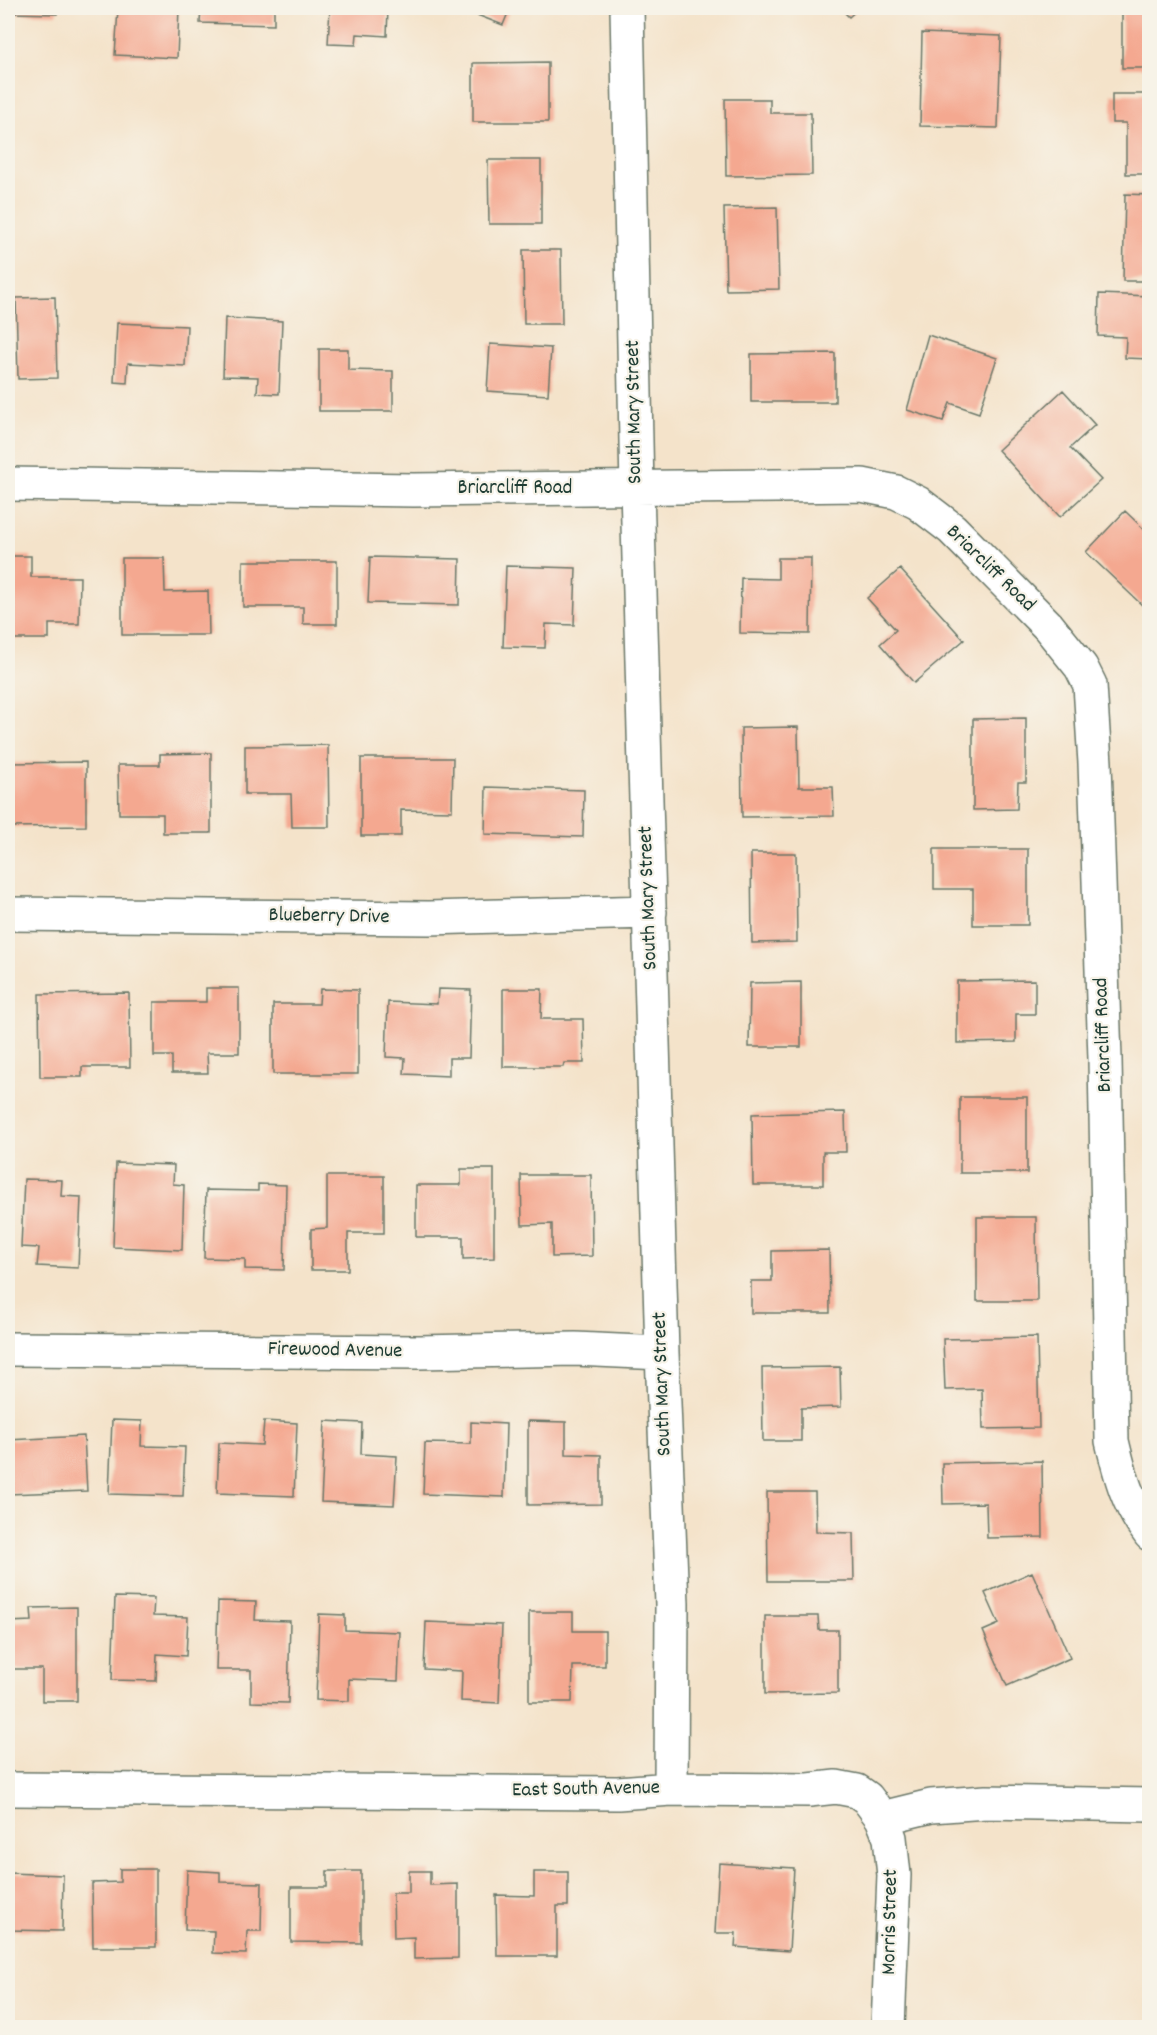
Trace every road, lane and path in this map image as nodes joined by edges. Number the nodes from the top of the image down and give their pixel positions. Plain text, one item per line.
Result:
1 (627, 8) edge
2 (8, 484) edge
3 (637, 489) junction
4 (650, 912) junction
5 (8, 914) edge
6 (8, 1349) edge
7 (662, 1353) junction
8 (1149, 1534) edge
9 (8, 1789) edge
10 (671, 1789) junction
11 (1149, 1805) edge
12 (882, 1818) junction
13 (888, 2028) edge

1 - 3 street, South Mary Street
2 - 3 street, Briarcliff Road
3 - 4 street, South Mary Street
3 - 8 street, Briarcliff Road
4 - 5 street, Blueberry Drive
4 - 7 street, South Mary Street
6 - 7 street, Firewood Avenue
7 - 10 street, South Mary Street
9 - 10 street, East South Avenue
10 - 12 street, East South Avenue
11 - 12 street
12 - 13 street, Morris Street

